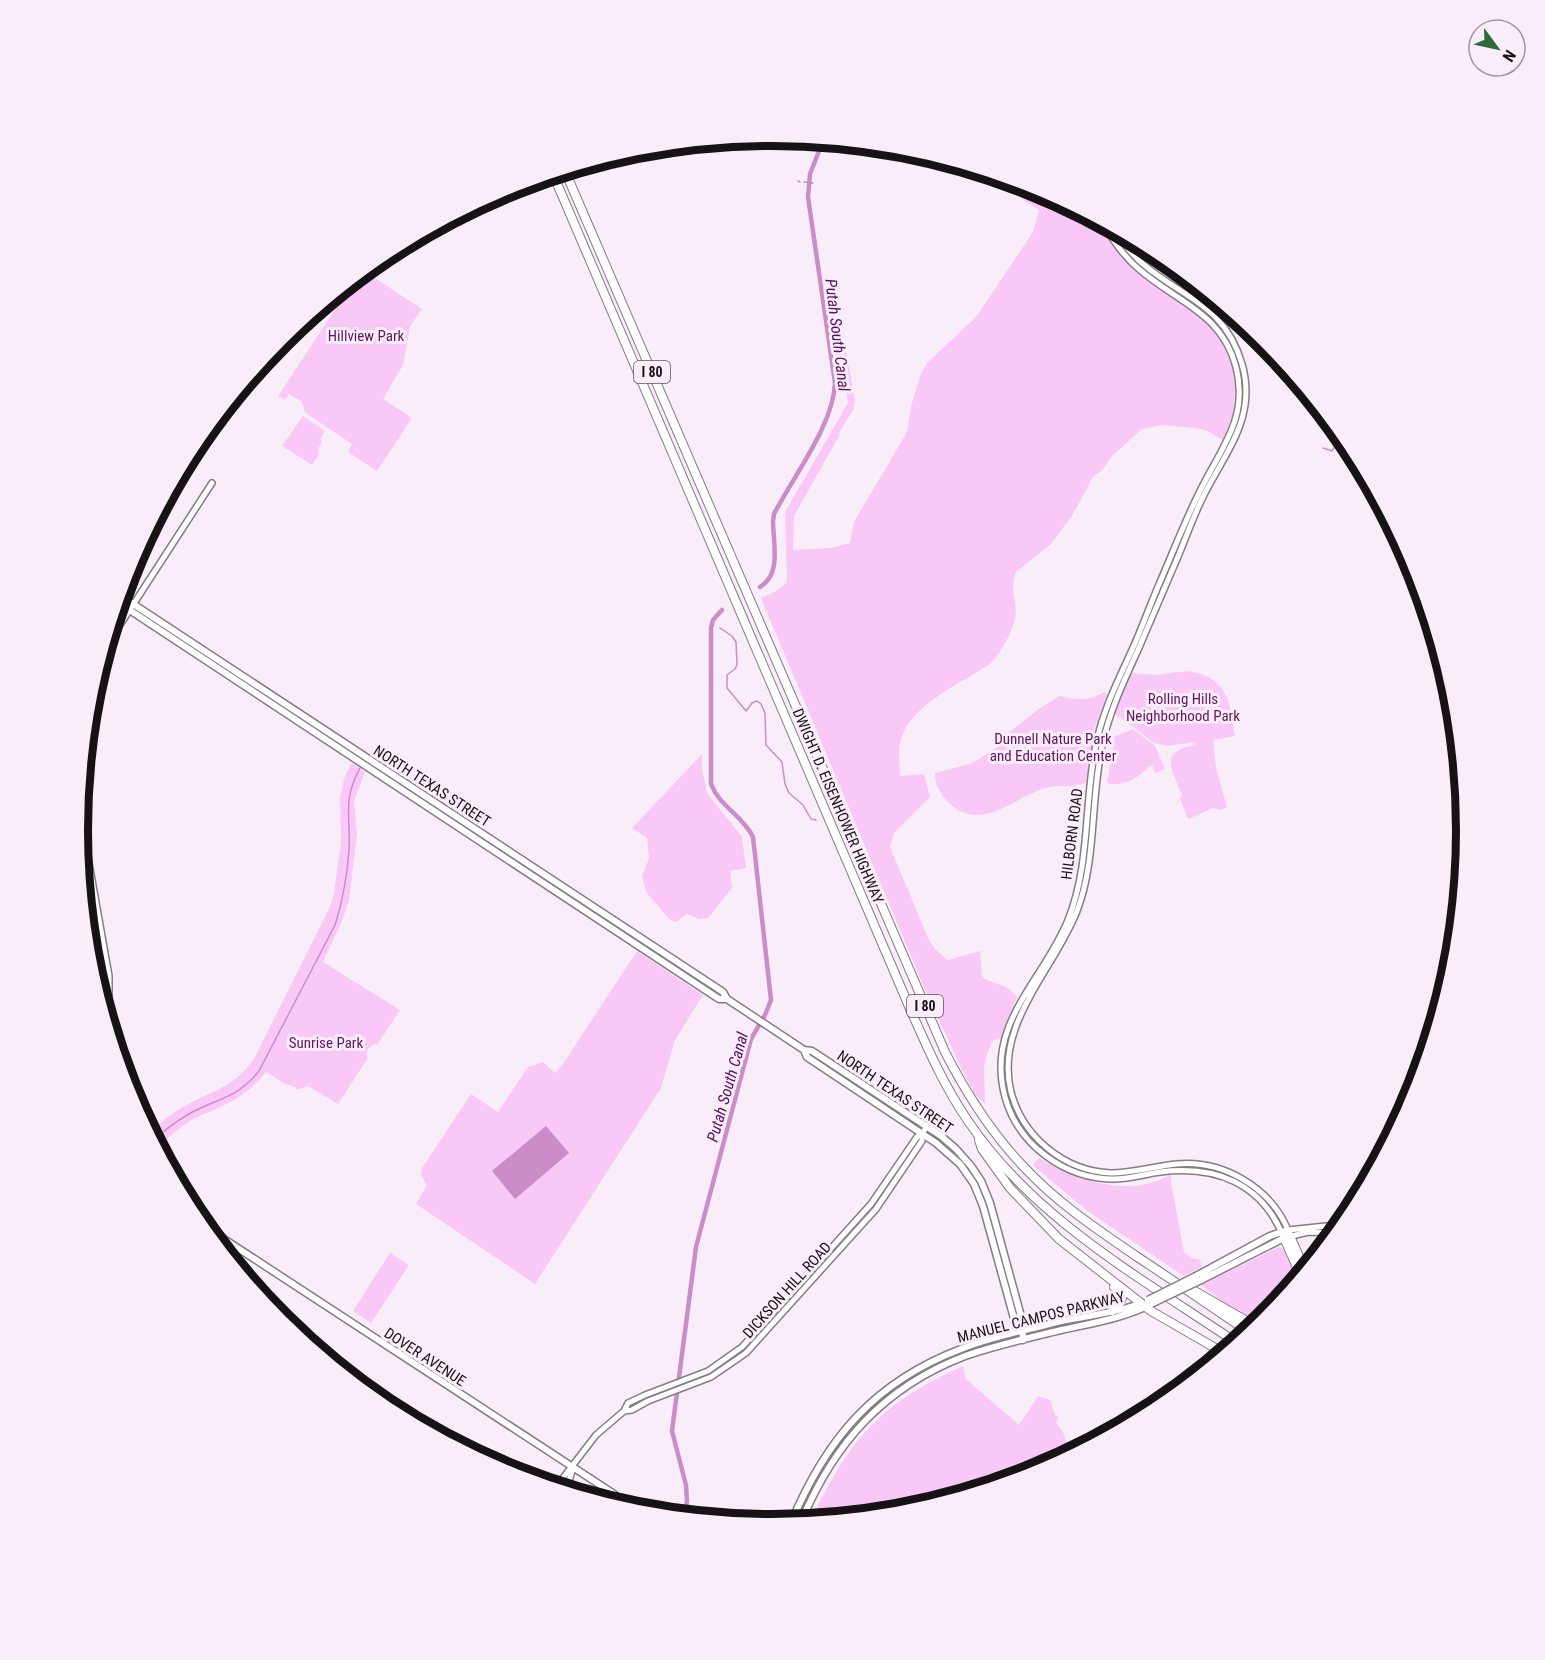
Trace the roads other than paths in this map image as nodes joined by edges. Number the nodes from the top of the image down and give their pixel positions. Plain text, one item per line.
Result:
1 (568, 177) edge
2 (556, 181) edge
3 (1112, 237) edge
4 (1124, 244) edge
5 (212, 483) dead end
6 (128, 603) edge
7 (127, 606) edge
8 (131, 607) junction
9 (124, 613) edge
10 (120, 628) edge
11 (90, 866) edge
12 (109, 996) edge
13 (804, 1050) junction
14 (927, 1127) junction
15 (975, 1131) junction
16 (922, 1133) junction
17 (1329, 1226) edge
18 (1325, 1233) edge
19 (1286, 1234) junction
20 (226, 1240) edge
21 (1076, 1252) junction
22 (1301, 1263) edge
23 (1298, 1267) edge
24 (1174, 1281) junction
25 (1147, 1303) junction
26 (1112, 1311) junction
27 (1248, 1321) edge
28 (1241, 1327) edge
29 (1022, 1331) junction
30 (1230, 1338) edge
31 (1023, 1340) junction
32 (1217, 1349) edge
33 (624, 1411) junction
34 (573, 1467) junction
35 (560, 1480) edge
36 (568, 1483) edge
37 (616, 1496) edge
38 (795, 1513) edge
39 (805, 1513) edge

1 - 24 highway, DWIGHT D. EISENHOWER HIGHWAY / I 80
2 - 15 highway, DWIGHT D. EISENHOWER HIGHWAY / I 80
3 - 19 street, HILBORN ROAD
4 - 19 street, HILBORN ROAD
5 - 8 street
6 - 8 main road, NORTH TEXAS STREET
7 - 8 main road, NORTH TEXAS STREET
8 - 9 street
8 - 10 street
8 - 13 main road, NORTH TEXAS STREET
11 - 12 street
13 - 14 main road, NORTH TEXAS STREET
13 - 16 main road, NORTH TEXAS STREET
14 - 16 street, DICKSON HILL ROAD
14 - 29 main road, NORTH TEXAS STREET
15 - 21 highway
15 - 30 highway, DWIGHT D. EISENHOWER HIGHWAY / I 80
16 - 29 main road, NORTH TEXAS STREET
16 - 33 street, DICKSON HILL ROAD
16 - 33 street, DICKSON HILL ROAD
17 - 19 street
18 - 19 street
19 - 22 highway
19 - 23 highway
19 - 25 main road, MANUEL CAMPOS PARKWAY, bridge
20 - 34 main road, DOVER AVENUE
21 - 25 highway
21 - 26 highway
24 - 27 highway
24 - 28 highway, DWIGHT D. EISENHOWER HIGHWAY / I 80
25 - 26 main road, MANUEL CAMPOS PARKWAY
25 - 31 main road, MANUEL CAMPOS PARKWAY
25 - 32 highway
26 - 29 main road, MANUEL CAMPOS PARKWAY
29 - 31 main road, NORTH TEXAS STREET
29 - 38 main road, MANUEL CAMPOS PARKWAY
31 - 39 main road, MANUEL CAMPOS PARKWAY
33 - 34 street, DICKSON HILL ROAD
34 - 35 street, DICKSON HILL ROAD
34 - 36 street, DICKSON HILL ROAD
34 - 37 main road, DOVER AVENUE

